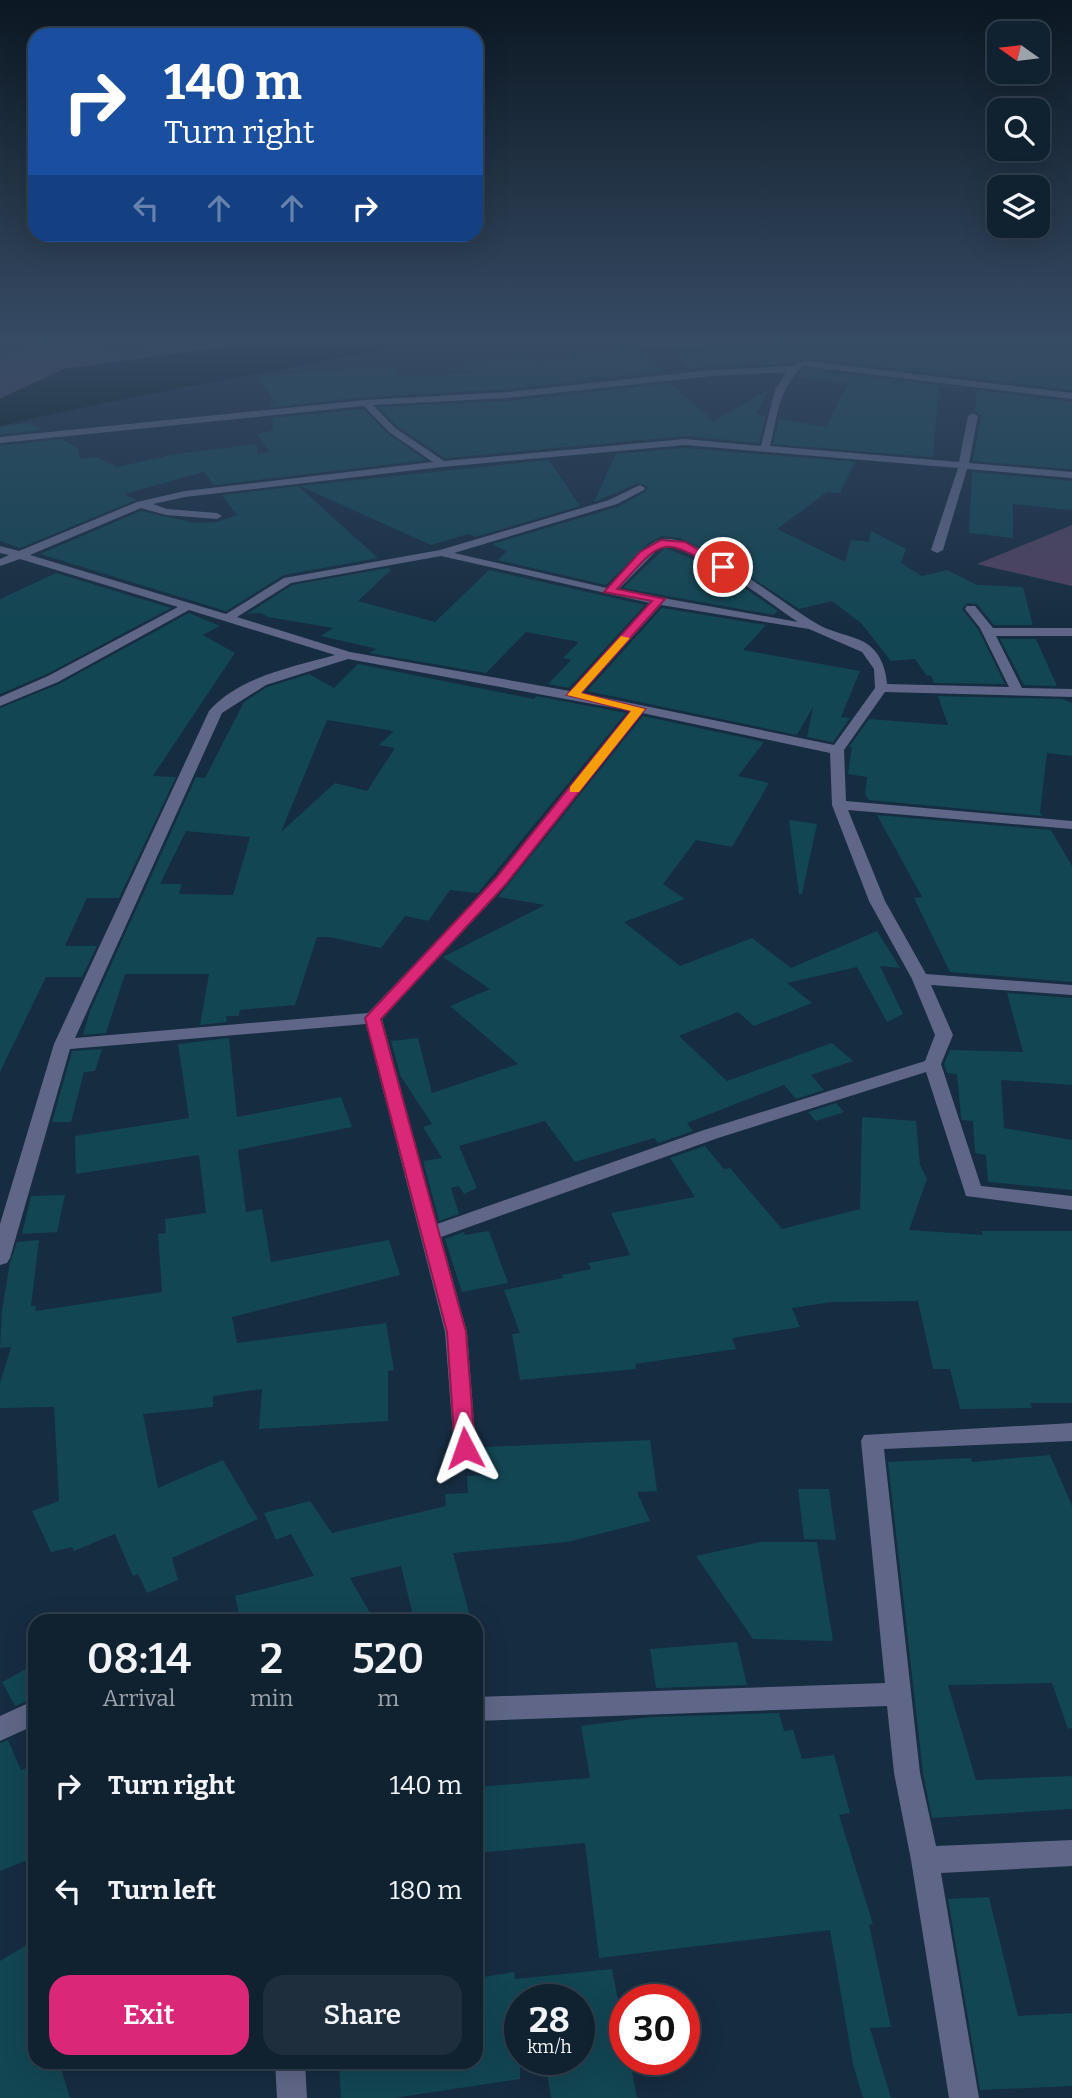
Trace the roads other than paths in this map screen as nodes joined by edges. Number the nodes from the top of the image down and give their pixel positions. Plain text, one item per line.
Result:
1 (39, 436) edge
2 (401, 436) edge
3 (768, 436) edge
4 (969, 436) edge
5 (0, 440) edge
6 (765, 447) junction
7 (442, 464) junction
8 (963, 467) junction
9 (1072, 475) edge
10 (640, 488) dead end
11 (141, 504) junction
12 (217, 516) dead end
13 (0, 549) edge
14 (937, 550) dead end
15 (442, 553) junction
16 (19, 554) junction
17 (0, 563) edge
18 (610, 592) junction
19 (660, 599) junction
20 (185, 608) junction
21 (971, 609) dead end
22 (229, 617) junction
23 (817, 629) junction
24 (988, 632) junction
25 (1072, 632) edge
26 (348, 655) junction
27 (881, 688) junction
28 (1018, 692) junction
29 (1072, 693) edge
30 (573, 695) junction
31 (0, 702) edge
32 (639, 709) junction
33 (837, 750) junction
34 (839, 805) junction
35 (1072, 824) edge
36 (920, 979) junction
37 (1072, 990) edge
38 (373, 1018) junction
39 (63, 1044) junction
40 (932, 1065) junction
41 (1072, 1203) edge
42 (431, 1233) junction
43 (0, 1258) edge
44 (1072, 1432) edge
45 (465, 1448) dead end
46 (898, 1694) junction
47 (483, 1709) edge
48 (28, 1715) edge
49 (0, 1729) edge
50 (1072, 1853) edge
51 (925, 1860) junction
52 (290, 2069) edge
53 (292, 2098) edge
54 (964, 2098) edge

1 - 5 street
2 - 7 street
3 - 6 street
4 - 8 street
6 - 7 street
6 - 8 street
7 - 11 street
8 - 9 street
8 - 14 street
10 - 15 street
11 - 12 street
11 - 16 street
13 - 16 street
15 - 18 street
15 - 22 street
16 - 17 street
16 - 20 street
18 - 19 street
18 - 23 street
19 - 23 street
19 - 30 street
20 - 22 street
20 - 31 street
21 - 24 street
22 - 26 street
23 - 27 street
24 - 25 street
24 - 28 street
26 - 30 street
26 - 39 street
27 - 28 street
27 - 33 street
28 - 29 street
30 - 32 street
32 - 33 street
32 - 38 street
33 - 34 street
34 - 35 street
34 - 36 street
36 - 37 street
36 - 40 street
38 - 39 street
38 - 42 street
39 - 43 street
40 - 41 street
40 - 42 street
42 - 45 street
44 - 46 street
46 - 47 street
46 - 51 street
48 - 49 street
50 - 51 street
51 - 54 street
52 - 53 street

